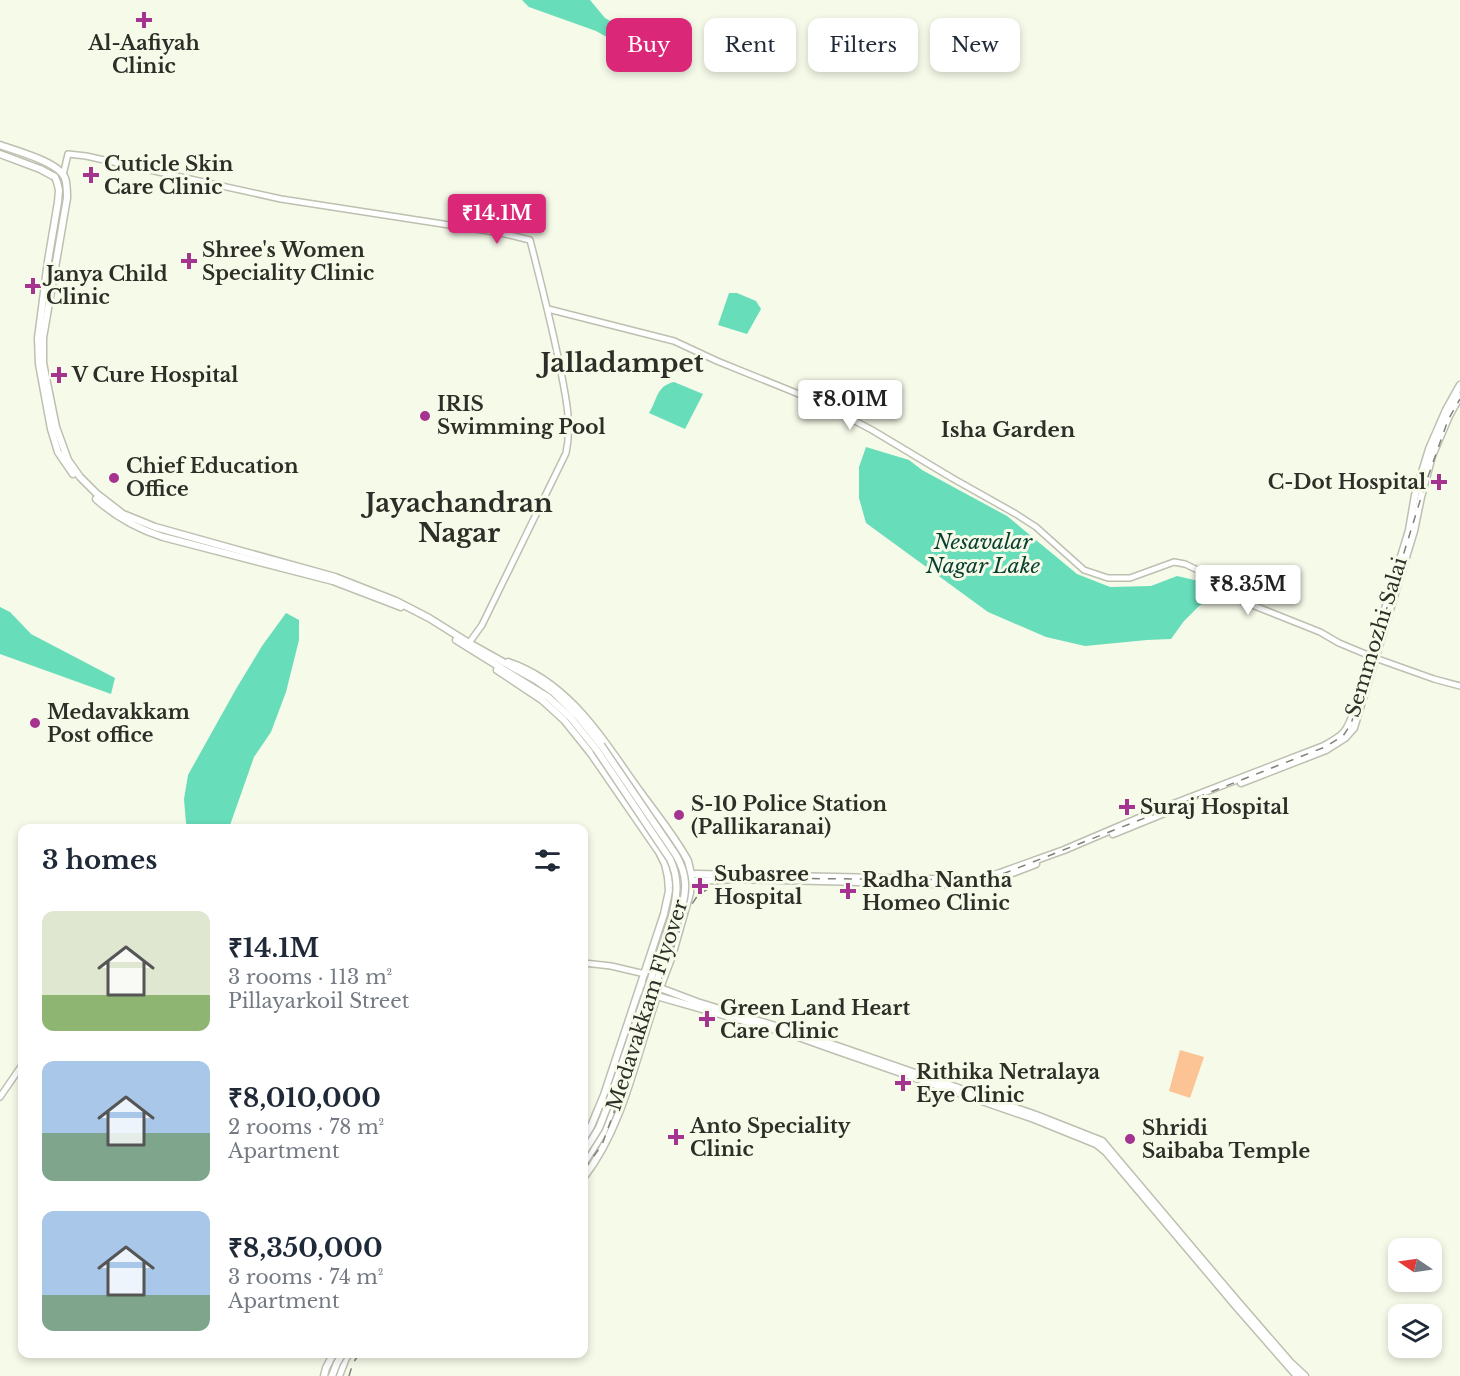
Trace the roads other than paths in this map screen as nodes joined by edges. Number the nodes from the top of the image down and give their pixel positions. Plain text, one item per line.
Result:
1 (0, 146) edge
2 (0, 154) edge
3 (63, 175) junction
4 (548, 309) junction
5 (1460, 385) edge
6 (1460, 396) edge
7 (1418, 496) junction
8 (401, 605) junction
9 (469, 643) junction
10 (1372, 657) junction
11 (502, 662) junction
12 (493, 663) junction
13 (1460, 686) edge
14 (598, 747) junction
15 (691, 877) junction
16 (668, 881) junction
17 (662, 922) junction
18 (680, 928) junction
19 (588, 964) edge
20 (645, 974) junction
21 (640, 987) junction
22 (660, 988) junction
23 (657, 996) junction
24 (628, 1024) junction
25 (646, 1029) junction
26 (18, 1071) edge
27 (0, 1097) edge
28 (1035, 1117) junction
29 (588, 1133) edge
30 (588, 1145) edge
31 (588, 1157) edge
32 (588, 1170) edge
33 (333, 1358) edge
34 (343, 1358) edge
35 (345, 1358) edge
36 (324, 1376) edge
37 (332, 1376) edge
38 (339, 1376) edge
39 (1297, 1376) edge
40 (1305, 1376) edge

1 - 3 main road
2 - 8 main road
3 - 4 street
3 - 8 main road
4 - 9 street
4 - 10 street
5 - 7 main road, Semmozhi Salai
6 - 7 main road, Semmozhi Salai
7 - 10 main road, Semmozhi Salai
8 - 9 main road
8 - 12 main road
9 - 11 main road
10 - 13 street
10 - 15 main road, Semmozhi Salai
11 - 14 main road, Medavakkam Flyover
11 - 15 main road
12 - 14 main road
12 - 16 main road
14 - 30 main road, bridge
14 - 31 main road, Medavakkam Flyover, bridge
15 - 16 main road, Semmozhi Salai
15 - 18 main road
16 - 17 main road
17 - 18 main road
17 - 20 main road
18 - 22 main road
19 - 20 street
20 - 21 main road
21 - 22 main road
21 - 23 main road
21 - 24 main road
22 - 28 main road
23 - 25 main road
23 - 28 main road
24 - 25 main road
24 - 29 main road
25 - 32 main road
26 - 27 street
28 - 39 main road
28 - 40 main road
33 - 36 main road
34 - 37 main road, bridge
35 - 38 main road

